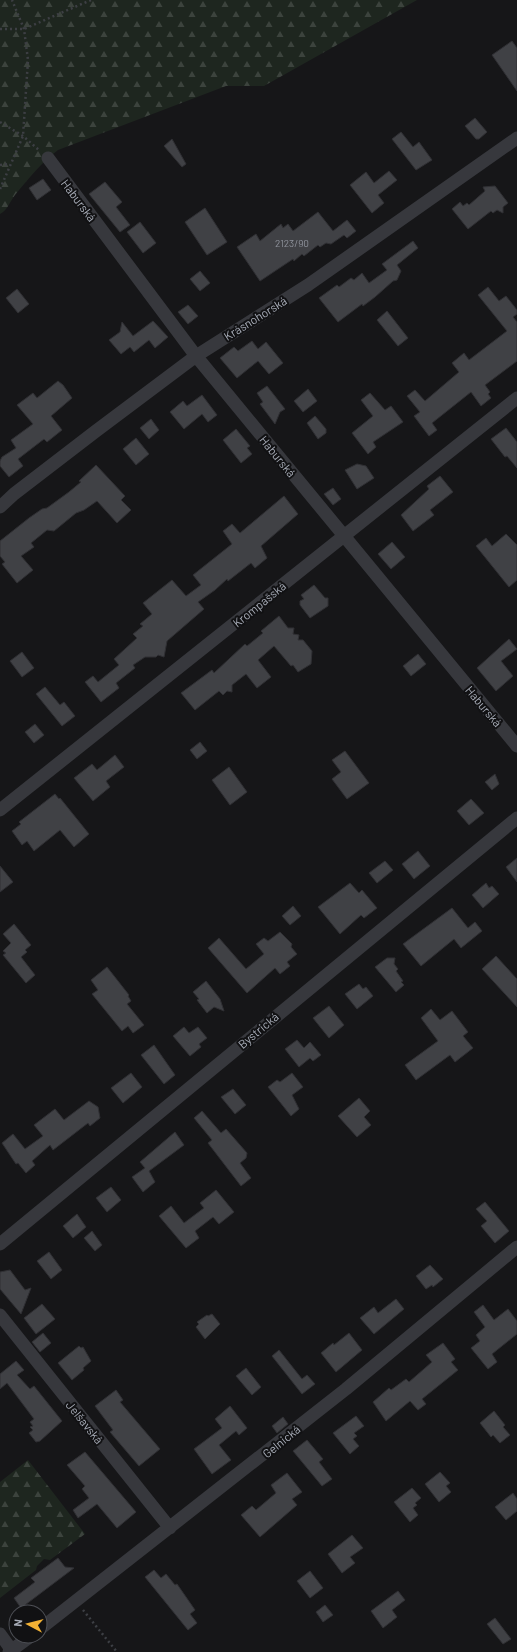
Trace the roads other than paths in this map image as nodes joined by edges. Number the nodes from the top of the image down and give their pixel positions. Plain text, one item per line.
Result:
1 (517, 138) edge
2 (48, 158) road end
3 (196, 356) junction
4 (517, 398) edge
5 (0, 507) edge
6 (344, 536) junction
7 (517, 746) edge
8 (0, 810) edge
9 (517, 818) edge
10 (0, 1244) edge
11 (517, 1247) edge
12 (0, 1315) edge
13 (170, 1528) junction
14 (48, 1623) edge
15 (0, 1634) edge
16 (20, 1644) edge
17 (11, 1651) edge

1 - 3 street, Krásnohorská
2 - 3 street, Haburská
3 - 5 street, Krásnohorská
3 - 6 street, Haburská
4 - 6 street, Krompašská
6 - 7 street, Haburská
6 - 8 street, Krompašská
9 - 10 street, Bystrická
11 - 13 street, Gelnická
12 - 13 street, Jelšavská
13 - 14 street, Gelnická
15 - 17 street
16 - 17 street

